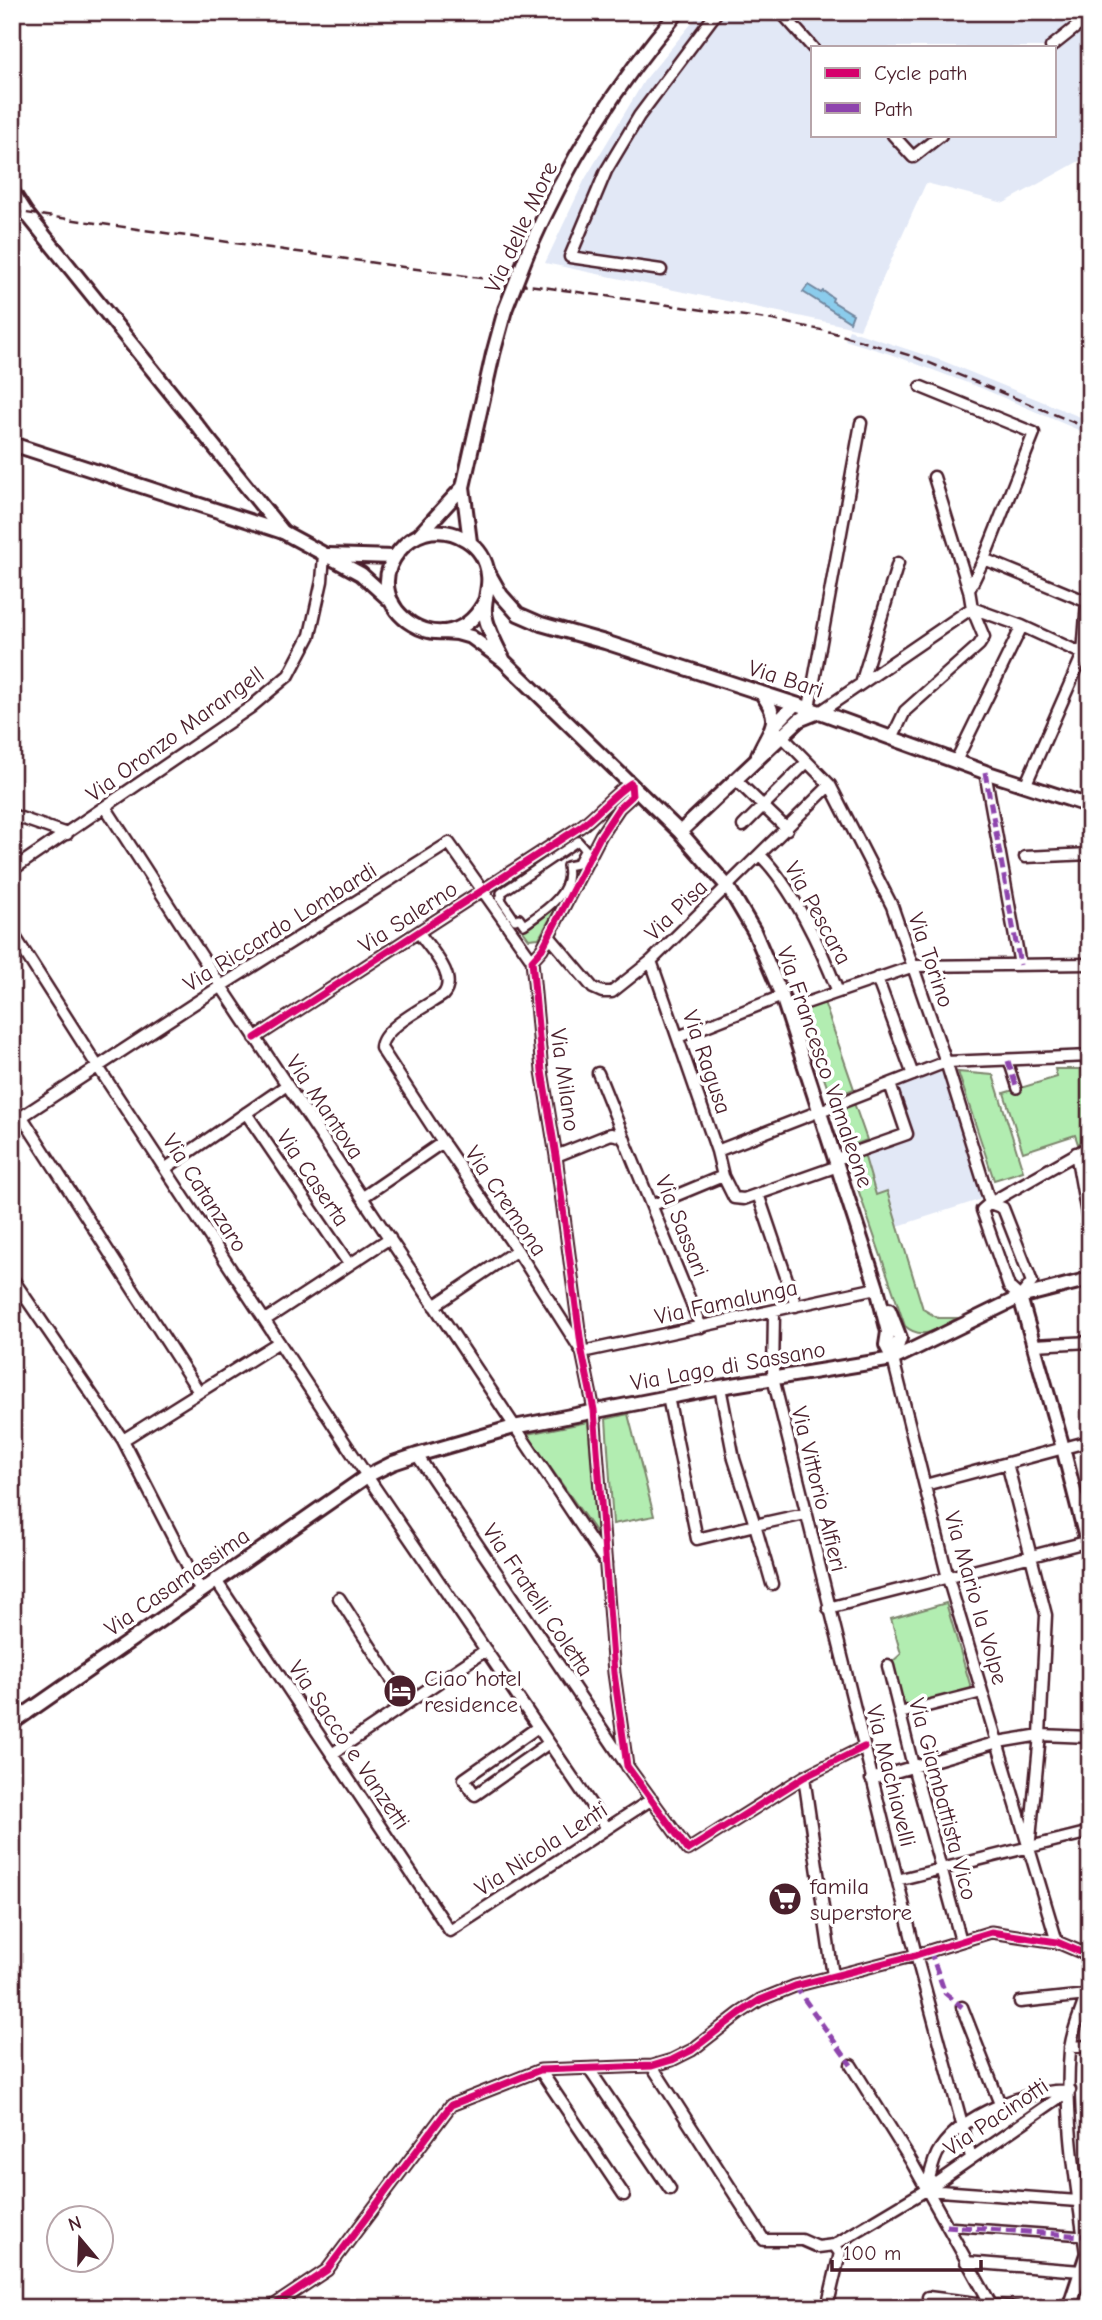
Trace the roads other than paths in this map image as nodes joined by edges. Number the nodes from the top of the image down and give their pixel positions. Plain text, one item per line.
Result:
1 (678, 12) edge
2 (781, 12) edge
3 (712, 14) edge
4 (1085, 19) edge
5 (811, 46) edge
6 (1052, 46) edge
7 (893, 136) edge
8 (941, 136) edge
9 (12, 191) edge
10 (661, 270) dead end
11 (920, 387) dead end
12 (861, 423) dead end
13 (12, 444) edge
14 (934, 477) dead end
15 (463, 487) junction
16 (283, 532) junction
17 (419, 535) junction
18 (470, 542) junction
19 (324, 555) junction
20 (394, 557) junction
21 (984, 559) junction
22 (898, 563) dead end
23 (488, 572) junction
24 (969, 590) junction
25 (486, 599) junction
26 (392, 602) junction
27 (1088, 602) edge
28 (972, 608) junction
29 (1022, 626) junction
30 (442, 632) junction
31 (1083, 654) junction
32 (504, 662) junction
33 (862, 684) junction
34 (762, 694) junction
35 (795, 704) junction
36 (811, 712) junction
37 (792, 726) junction
38 (778, 731) junction
39 (892, 738) junction
40 (796, 750) junction
41 (956, 761) junction
42 (807, 762) junction
43 (985, 772) junction
44 (735, 779) junction
45 (631, 783) junction
46 (830, 785) junction
47 (1026, 786) junction
48 (763, 806) junction
49 (1090, 806) edge
50 (106, 808) junction
51 (12, 815) edge
52 (743, 826) dead end
53 (580, 827) junction
54 (787, 829) junction
55 (680, 832) junction
56 (67, 834) junction
57 (601, 835) junction
58 (1090, 854) edge
59 (760, 855) junction
60 (1025, 857) dead end
61 (12, 870) edge
62 (728, 887) junction
63 (483, 892) junction
64 (524, 925) joint
65 (12, 932) edge
66 (419, 933) junction
67 (549, 936) junction
68 (532, 960) junction
69 (651, 961) junction
70 (1090, 964) edge
71 (1020, 965) junction
72 (914, 966) junction
73 (877, 978) junction
74 (221, 986) junction
75 (838, 992) junction
76 (782, 996) junction
77 (786, 1010) junction
78 (678, 1037) junction
79 (255, 1038) junction
80 (1090, 1056) edge
81 (1008, 1061) junction
82 (946, 1062) junction
83 (98, 1067) junction
84 (598, 1073) dead end
85 (912, 1075) junction
86 (287, 1084) junction
87 (890, 1084) junction
88 (1017, 1089) dead end
89 (820, 1110) junction
90 (246, 1113) junction
91 (22, 1117) junction
92 (12, 1123) edge
93 (625, 1141) junction
94 (443, 1142) junction
95 (1090, 1146) edge
96 (717, 1151) junction
97 (1076, 1153) junction
98 (556, 1156) junction
99 (837, 1163) junction
100 (166, 1168) junction
101 (723, 1176) junction
102 (758, 1194) junction
103 (363, 1197) junction
104 (990, 1203) junction
105 (653, 1205) junction
106 (1090, 1231) edge
107 (390, 1238) junction
108 (517, 1250) junction
109 (349, 1264) junction
110 (12, 1278) edge
111 (1090, 1279) edge
112 (877, 1288) junction
113 (1020, 1297) junction
114 (435, 1306) junction
115 (796, 1306) junction
116 (774, 1311) junction
117 (265, 1320) junction
118 (701, 1327) junction
119 (900, 1338) junction
120 (279, 1342) junction
121 (1090, 1342) edge
122 (926, 1344) junction
123 (1034, 1345) junction
124 (582, 1352) junction
125 (892, 1359) junction
126 (773, 1378) junction
127 (720, 1387) junction
128 (199, 1392) junction
129 (668, 1397) junction
130 (594, 1410) junction
131 (514, 1427) junction
132 (123, 1440) junction
133 (1090, 1441) edge
134 (1063, 1448) junction
135 (417, 1455) junction
136 (1007, 1463) junction
137 (367, 1476) junction
138 (925, 1485) junction
139 (805, 1514) junction
140 (755, 1525) junction
141 (1089, 1546) edge
142 (1031, 1557) junction
143 (608, 1566) junction
144 (948, 1578) junction
145 (215, 1580) junction
146 (772, 1584) dead end
147 (200, 1590) junction
148 (339, 1598) dead end
149 (828, 1608) junction
150 (486, 1650) junction
151 (888, 1666) dead end
152 (982, 1692) junction
153 (407, 1703) junction
154 (12, 1711) edge
155 (900, 1713) junction
156 (27, 1714) junction
157 (12, 1723) edge
158 (538, 1727) junction
159 (1040, 1735) junction
160 (1090, 1737) edge
161 (998, 1742) junction
162 (549, 1743) junction
163 (864, 1747) junction
164 (332, 1754) junction
165 (627, 1766) junction
166 (913, 1766) junction
167 (804, 1777) junction
168 (872, 1779) junction
169 (652, 1799) junction
170 (607, 1828) junction
171 (1090, 1832) edge
172 (1029, 1846) junction
173 (940, 1868) junction
174 (897, 1881) junction
175 (450, 1931) joint
176 (961, 1941) junction
177 (1057, 1942) junction
178 (916, 1955) junction
179 (1090, 1955) edge
180 (833, 1976) junction
181 (1090, 1982) edge
182 (1088, 1993) edge
183 (1020, 2002) dead end
184 (962, 2007) dead end
185 (1090, 2046) edge
186 (1070, 2048) junction
187 (851, 2065) dead end
188 (652, 2066) junction
189 (589, 2069) junction
190 (540, 2070) junction
191 (1070, 2090) junction
192 (1000, 2104) junction
193 (962, 2126) junction
194 (971, 2157) junction
195 (670, 2189) dead end
196 (926, 2190) junction
197 (624, 2195) dead end
198 (1078, 2202) junction
199 (946, 2226) junction
200 (834, 2245) junction
201 (1087, 2245) edge
202 (966, 2262) junction
203 (1081, 2271) junction
204 (928, 2297) dead end
205 (965, 2304) edge
206 (993, 2306) edge
207 (270, 2308) edge
208 (827, 2308) edge
209 (1017, 2308) edge
210 (1069, 2308) edge

1 - 15 main road, Via delle More, bridge
2 - 5 street
3 - 10 street
4 - 6 street
7 - 8 street
9 - 16 main road
11 - 21 street
12 - 36 street
13 - 16 main road
14 - 24 street
15 - 17 main road
15 - 18 main road
16 - 19 main road
17 - 18 main road
17 - 20 main road
18 - 23 main road
19 - 20 main road
19 - 26 main road
19 - 50 street, Via Oronzo Marangell
20 - 26 main road
21 - 24 street
21 - 27 street
22 - 33 street
23 - 25 main road
23 - 34 main road, Via Bari
24 - 28 street
25 - 30 main road
25 - 32 main road
26 - 30 main road
27 - 31 street
28 - 29 street
28 - 33 street
28 - 39 street
29 - 31 street
29 - 41 street
30 - 32 main road, Via Francesco Vamaleone
31 - 47 street
32 - 45 main road, Via Francesco Vamaleone
33 - 36 street
34 - 35 main road, Via Bari
34 - 38 main road
35 - 36 main road, Via Bari
35 - 37 main road
35 - 38 main road
36 - 37 main road
36 - 39 main road, Via Bari
37 - 38 main road
37 - 40 street
38 - 40 street, Via Torino
38 - 44 main road
39 - 41 main road, Via Bari
40 - 42 street, Via Torino
41 - 43 main road, Via Bari
42 - 46 street, Via Torino
42 - 48 street
43 - 47 main road, Via Bari
43 - 71 street
44 - 48 street
44 - 55 main road
45 - 53 street, Via Salerno
45 - 55 main road, Via Francesco Vamaleone
45 - 57 street
46 - 54 street, Via Pisa
46 - 72 street, Via Torino
47 - 49 main road, Via Bari
48 - 52 street
48 - 54 street
50 - 56 street, Via Oronzo Marangell
50 - 74 street, Via Mantova
51 - 56 street
53 - 57 street
53 - 63 street, Via Salerno
54 - 59 street, Via Pisa
55 - 62 main road, Via Francesco Vamaleone
56 - 61 street, Via Oronzo Marangell
57 - 67 street
58 - 60 street
59 - 62 street, Via Pisa
59 - 75 street, Via Pescara
62 - 69 street, Via Pisa
62 - 76 main road, Via Francesco Vamaleone
63 - 66 street, Via Salerno
63 - 68 street, Via Riccardo Lombardi
63 - 74 street, Via Riccardo Lombardi
64 - 64 street
65 - 83 street, Via Catanzaro
66 - 79 street, Via Salerno
66 - 94 street, Via Cremona
67 - 68 street
67 - 69 street, Via Pisa
68 - 98 street, Via Milano
69 - 78 street, Via Ragusa
70 - 71 street
71 - 72 street
72 - 73 street
72 - 82 street, Via Torino
73 - 75 street
73 - 85 street
74 - 79 street, Via Mantova
74 - 83 street, Via Riccardo Lombardi
75 - 77 street
76 - 77 main road, Via Francesco Vamaleone
76 - 78 street
77 - 89 main road, Via Francesco Vamaleone
78 - 96 street, Via Ragusa
79 - 86 street, Via Mantova
80 - 81 street
81 - 82 street
81 - 88 street
82 - 85 street
82 - 104 street, Via Torino
83 - 91 street, Via Riccardo Lombardi
83 - 100 street, Via Catanzaro
84 - 93 street, Via Sassari
85 - 87 street
86 - 90 street
86 - 103 street, Via Mantova
87 - 89 street
87 - 99 street
89 - 96 street
89 - 99 main road, Via Francesco Vamaleone
90 - 100 street
90 - 109 street, Via Caserta
91 - 92 street, Via Riccardo Lombardi
91 - 128 street
93 - 98 street
93 - 105 street, Via Sassari
94 - 103 street
94 - 108 street, Via Cremona
95 - 97 street
96 - 101 street, Via Ragusa
97 - 104 street
97 - 106 street
98 - 124 street, Via Milano
99 - 102 street
99 - 112 main road, Via Francesco Vamaleone
100 - 117 street, Via Catanzaro
101 - 102 street
101 - 105 street
102 - 115 street
103 - 107 street, Via Mantova
104 - 113 street
104 - 113 street
105 - 118 street, Via Sassari
107 - 109 street
107 - 114 street, Via Mantova
108 - 114 street
108 - 124 street, Via Cremona
109 - 117 street
110 - 132 street
111 - 113 main road, Via Lago di Sassano
112 - 115 street, Via Famalunga
112 - 119 main road
112 - 125 main road
113 - 122 main road, Via Lago di Sassano
113 - 123 main road
114 - 131 street, Via Mantova
115 - 116 street, Via Famalunga
116 - 118 street, Via Famalunga
116 - 126 street, Via Vittorio Alfieri
117 - 120 street, Via Catanzaro
118 - 124 street, Via Famalunga
119 - 122 main road
119 - 125 main road
120 - 128 street
120 - 137 street, Via Catanzaro
121 - 123 street
122 - 125 main road, Via Lago di Sassano
123 - 134 main road
124 - 130 street, Via Milano
125 - 126 main road, Via Lago di Sassano
125 - 138 street, Via Mario la Volpe
126 - 127 main road, Via Lago di Sassano
126 - 139 street, Via Vittorio Alfieri
127 - 129 main road, Via Lago di Sassano
127 - 140 street
128 - 132 street
129 - 130 main road, Via Lago di Sassano
129 - 140 street
130 - 131 main road, Via Lago di Sassano
130 - 143 street, Via Milano
131 - 135 main road, Via Lago di Sassano
131 - 143 street, Via Mantova
132 - 147 street
133 - 134 street
134 - 136 street
134 - 141 main road
135 - 137 main road, Via Lago di Sassano
135 - 165 street, Via Fratelli Coletta
136 - 138 street
136 - 142 street
137 - 145 main road, Via Casamassima
137 - 150 street, Via Catanzaro
138 - 144 street, Via Mario la Volpe
139 - 140 street
139 - 149 street, Via Vittorio Alfieri
140 - 146 street
141 - 142 street
142 - 144 street
142 - 159 street
143 - 165 street, Via Milano
144 - 149 street
144 - 152 street, Via Mario la Volpe
145 - 147 main road, Via Casamassima
145 - 164 street, Via Sacco e Vanzetti
147 - 156 main road, Via Casamassima
148 - 153 street
149 - 163 street, Via Machiavelli
150 - 153 street
150 - 158 street, Via Catanzaro
151 - 155 street, Via Giambattista Vico
152 - 155 street
152 - 161 street, Via Mario la Volpe
153 - 164 street
154 - 156 street
155 - 166 street, Via Giambattista Vico
156 - 157 main road, Via Casamassima
158 - 162 street, Via Catanzaro
158 - 162 street
159 - 160 street
159 - 161 street
159 - 172 street
161 - 166 street
161 - 172 street, Via Mario la Volpe
162 - 170 street, Via Catanzaro
163 - 167 street
163 - 168 street, Via Machiavelli
164 - 175 street, Via Sacco e Vanzetti
165 - 169 street, Via Fratelli Coletta
166 - 168 street
166 - 173 street, Via Giambattista Vico
167 - 169 street, Via Fratelli Coletta
167 - 180 street
168 - 174 street, Via Machiavelli
169 - 170 street, Via Nicola Lenti
170 - 175 street, Via Nicola Lenti
171 - 172 street
172 - 173 street
172 - 177 street, Via Mario la Volpe
173 - 174 street
173 - 176 street, Via Giambattista Vico
174 - 178 street, Via Machiavelli
176 - 177 street
176 - 178 street
177 - 179 street
178 - 180 street
178 - 193 street, Via Machiavelli
180 - 188 street
181 - 182 street
182 - 183 street
182 - 186 street
184 - 192 street
185 - 186 street
186 - 191 street
187 - 196 street
188 - 189 street
188 - 200 street
189 - 190 street
189 - 195 street
190 - 197 street
190 - 207 street
191 - 192 street, Via Pacinotti
191 - 194 street, Via Pacinotti
191 - 198 street
192 - 193 street, Via Pacinotti
193 - 194 street, Via Machiavelli
193 - 196 street, Via Pacinotti
194 - 196 street, Via Pacinotti
196 - 198 street
196 - 199 street
196 - 200 street
198 - 201 street
199 - 201 street
199 - 202 street
200 - 208 street
201 - 203 main road
202 - 203 street
202 - 206 street
203 - 210 main road
204 - 205 street
205 - 206 street
206 - 209 street

